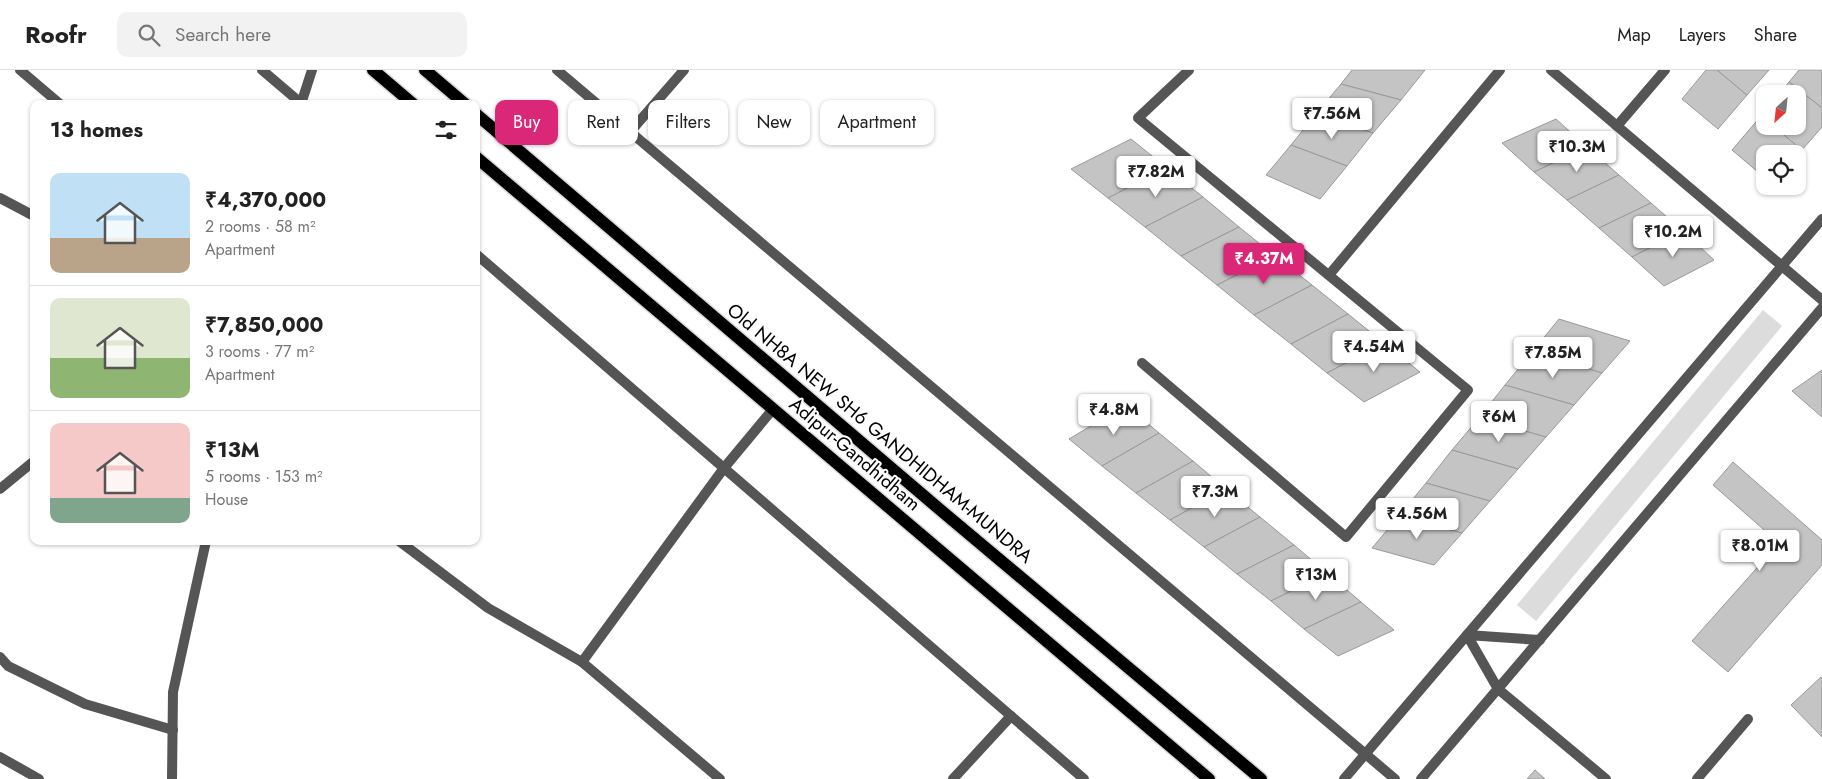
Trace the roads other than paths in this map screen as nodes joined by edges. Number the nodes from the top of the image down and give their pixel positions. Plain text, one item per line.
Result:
1 (20, 70) edge
2 (262, 70) edge
3 (312, 70) edge
4 (373, 70) edge
5 (425, 70) edge
6 (557, 70) edge
7 (684, 70) edge
8 (1189, 70) edge
9 (1500, 70) edge
10 (1551, 70) edge
11 (1665, 70) edge
12 (55, 100) edge
13 (297, 100) edge
14 (303, 100) edge
15 (408, 100) edge
16 (460, 100) edge
17 (592, 100) edge
18 (480, 117) edge
19 (638, 123) edge
20 (1617, 126) junction
21 (638, 139) edge
22 (480, 160) edge
23 (0, 198) edge
24 (30, 214) edge
25 (1822, 219) edge
26 (480, 257) edge
27 (1782, 266) junction
28 (1329, 275) junction
29 (1822, 300) edge
30 (1822, 308) edge
31 (1142, 363) dead end
32 (773, 409) junction
33 (30, 464) edge
34 (724, 468) junction
35 (0, 489) edge
36 (205, 545) edge
37 (404, 545) edge
38 (1467, 636) junction
39 (1540, 640) junction
40 (0, 657) edge
41 (582, 662) junction
42 (1498, 689) junction
43 (1011, 716) junction
44 (1748, 719) dead end
45 (172, 730) junction
46 (1365, 754) junction
47 (0, 757) edge
48 (39, 779) edge
49 (172, 779) edge
50 (720, 779) edge
51 (952, 779) edge
52 (1084, 779) edge
53 (1209, 779) edge
54 (1261, 779) edge
55 (1344, 779) edge
56 (1395, 779) edge
57 (1421, 779) edge
58 (1606, 779) edge
59 (1697, 779) edge

1 - 12 street
2 - 13 street
3 - 14 street
4 - 15 main road
5 - 16 main road
6 - 17 street
7 - 19 street
8 - 28 street
9 - 28 street
10 - 20 street
11 - 20 street
18 - 54 main road, Old NH8A NEW SH6 GANDHIDHAM-MUNDRA
20 - 27 street
21 - 46 street
22 - 32 main road, Adipur-Gandhidham
23 - 24 street
25 - 27 street
26 - 34 street
27 - 29 street
27 - 38 street
28 - 31 street
30 - 39 street
32 - 34 street
32 - 53 main road, Adipur-Gandhidham
33 - 35 street
34 - 41 street
34 - 43 street
36 - 45 street
37 - 41 street
38 - 39 street
38 - 42 street
38 - 46 street
39 - 42 street
40 - 45 street
41 - 50 street
42 - 57 street
42 - 58 street
43 - 51 street
43 - 52 street
44 - 59 street
45 - 49 street
46 - 55 street
46 - 56 street
47 - 48 street

